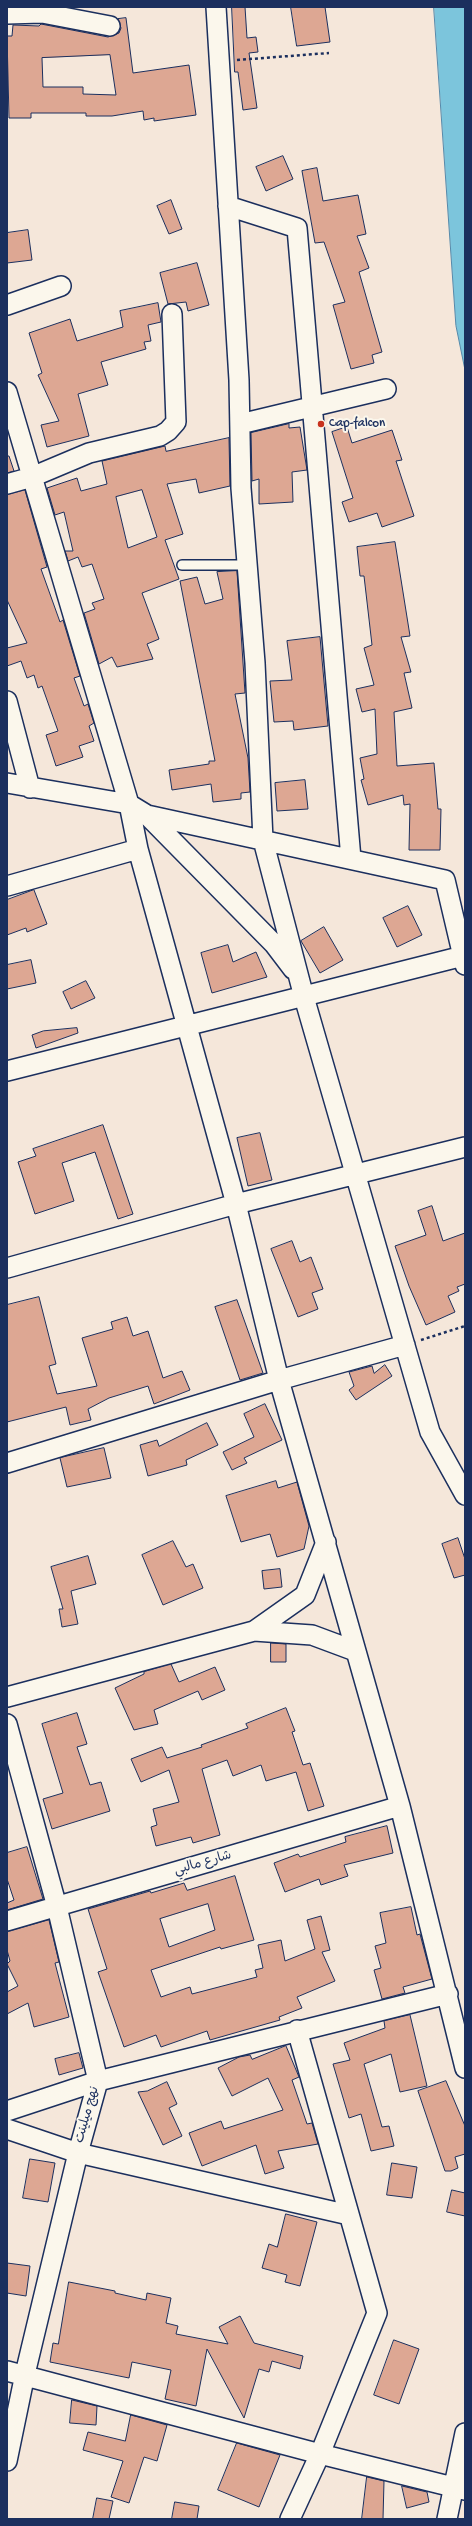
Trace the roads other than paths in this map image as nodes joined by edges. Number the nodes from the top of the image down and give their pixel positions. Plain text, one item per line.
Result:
1 (216, 7) edge
2 (7, 14) edge
3 (110, 26) dead end
4 (228, 206) junction
5 (61, 286) dead end
6 (7, 305) edge
7 (172, 314) dead end
8 (386, 389) dead end
9 (7, 392) edge
10 (311, 406) junction
11 (240, 424) junction
12 (32, 477) junction
13 (7, 484) edge
14 (182, 565) dead end
15 (248, 565) junction
16 (7, 701) edge
17 (7, 783) edge
18 (30, 788) junction
19 (129, 804) junction
20 (147, 815) junction
21 (263, 840) junction
22 (138, 849) junction
23 (351, 859) junction
24 (7, 886) edge
25 (464, 960) edge
26 (299, 976) junction
27 (304, 997) junction
28 (187, 1024) junction
29 (7, 1071) edge
30 (465, 1147) edge
31 (355, 1175) junction
32 (236, 1204) junction
33 (7, 1268) edge
34 (405, 1345) junction
35 (279, 1380) junction
36 (444, 1458) junction
37 (7, 1463) edge
38 (465, 1471) edge
39 (465, 1495) edge
40 (326, 1542) junction
41 (254, 1631) junction
42 (355, 1650) junction
43 (7, 1697) edge
44 (7, 1724) edge
45 (400, 1806) junction
46 (57, 1907) junction
47 (7, 1921) edge
48 (448, 1994) junction
49 (297, 2030) junction
50 (465, 2068) edge
51 (98, 2081) junction
52 (7, 2111) edge
53 (7, 2129) edge
54 (78, 2153) junction
55 (349, 2215) junction
56 (16, 2373) edge
57 (465, 2433) edge
58 (320, 2454) junction
59 (7, 2461) edge
60 (459, 2489) edge
61 (290, 2519) edge
62 (447, 2519) edge

1 - 4 street
2 - 3 street
4 - 10 street
4 - 11 street
5 - 6 street
7 - 12 street
8 - 10 street
9 - 12 street
10 - 11 street
10 - 23 street
11 - 15 street
12 - 13 street
12 - 19 street
14 - 15 lane
15 - 21 street
16 - 18 street
17 - 18 street
18 - 19 street
19 - 20 street
19 - 22 street
20 - 21 street
20 - 26 street
21 - 23 street
21 - 26 street
22 - 24 street
22 - 28 street
23 - 25 street
25 - 27 street
26 - 27 street
27 - 28 street
27 - 31 street
28 - 29 street
28 - 32 street
30 - 31 street
31 - 32 street
31 - 34 street
32 - 33 street
32 - 35 street
34 - 35 street
34 - 36 street
35 - 37 street
35 - 40 street
36 - 38 street
36 - 39 street
40 - 41 street
40 - 42 street
41 - 42 street
41 - 43 street
42 - 45 street
44 - 46 street, نهج ميلينت
45 - 46 street, شارع مالبي
45 - 48 street
46 - 47 street, شارع مالبي
46 - 51 street, نهج ميلينت
48 - 49 street
48 - 50 street
49 - 51 street
49 - 55 street
51 - 52 street
51 - 54 street, نهج ميلينت
53 - 54 street
54 - 55 street
54 - 56 street, نهج ميلينت
55 - 58 street
56 - 58 street
56 - 59 street, نهج ميلينت
57 - 60 street
58 - 60 street
58 - 61 street
60 - 62 street

